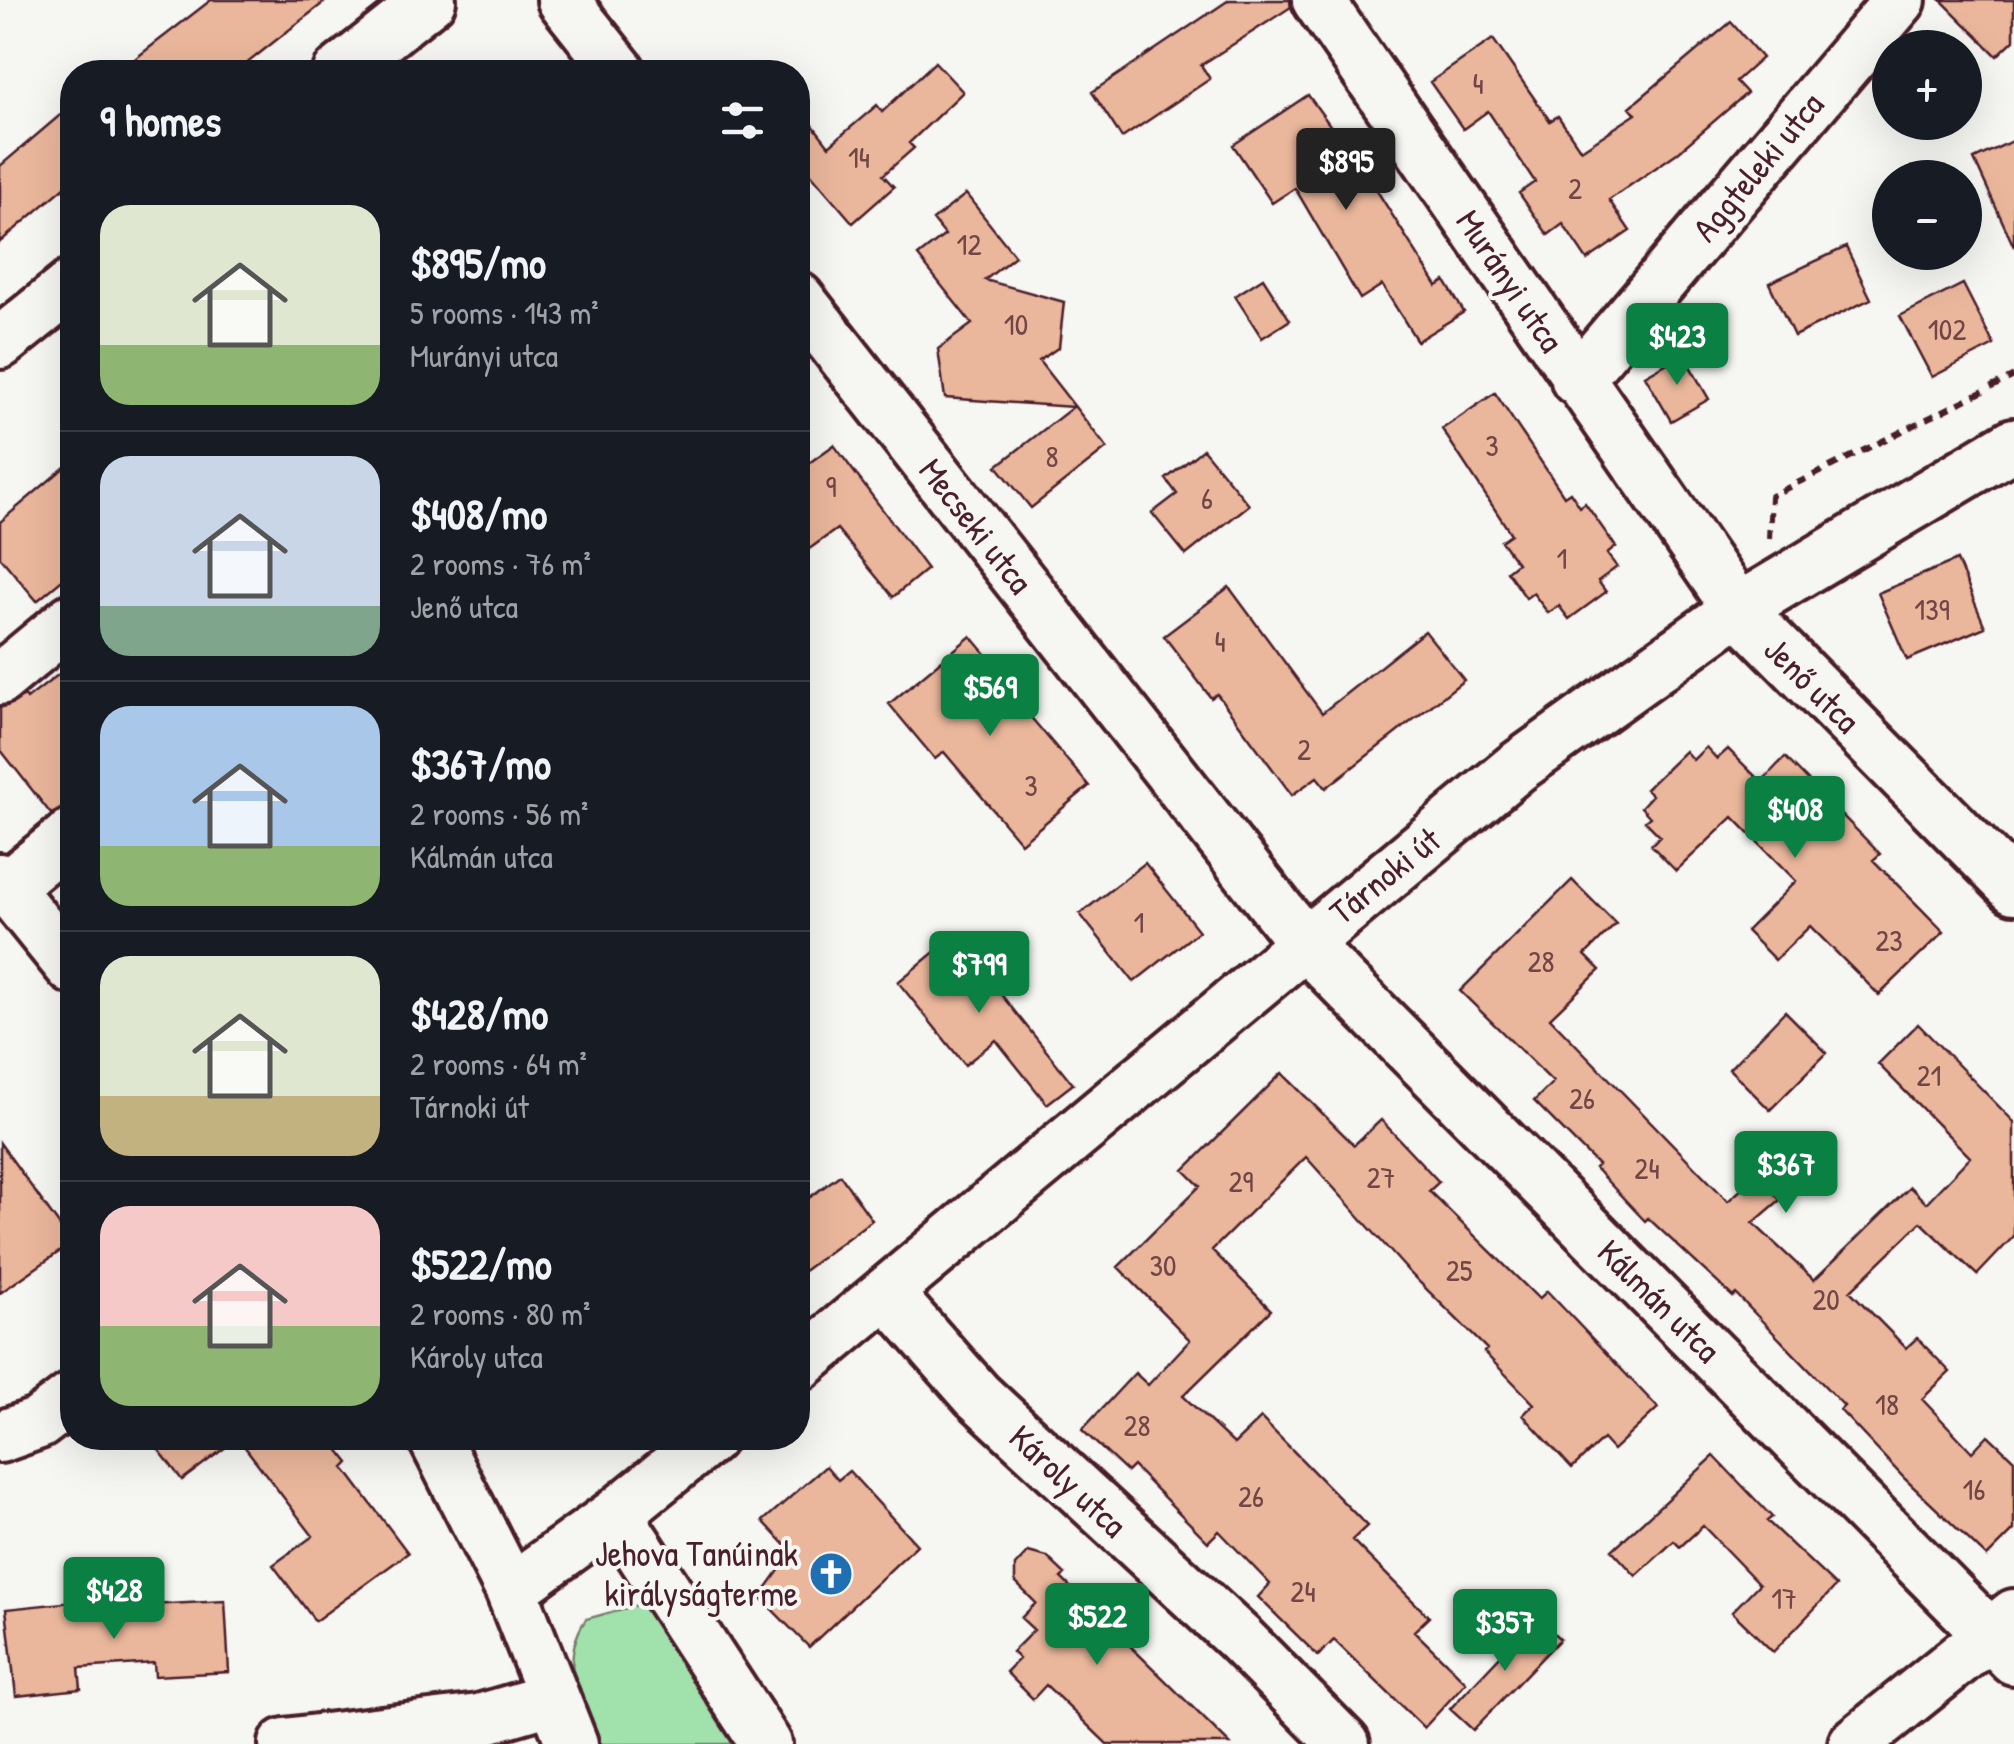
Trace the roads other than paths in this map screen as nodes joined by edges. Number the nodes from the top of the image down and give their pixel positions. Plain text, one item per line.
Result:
1 (430, 0) edge
2 (564, 0) edge
3 (1318, 0) edge
4 (1900, 0) edge
5 (354, 60) edge
6 (611, 60) edge
7 (60, 295) edge
8 (810, 313) edge
9 (0, 343) edge
10 (1578, 380) junction
11 (2014, 444) edge
12 (1726, 594) junction
13 (60, 629) edge
14 (0, 679) edge
15 (60, 843) edge
16 (4, 883) edge
17 (2014, 888) edge
18 (1304, 943) junction
19 (60, 953) edge
20 (887, 1292) junction
21 (810, 1356) edge
22 (60, 1407) edge
23 (0, 1437) edge
24 (440, 1450) edge
25 (695, 1450) edge
26 (616, 1514) junction
27 (511, 1590) junction
28 (2006, 1636) edge
29 (554, 1698) junction
30 (284, 1744) edge
31 (572, 1744) edge
32 (766, 1744) edge
33 (1344, 1744) edge
34 (1854, 1744) edge

1 - 5 street
2 - 6 street
3 - 10 street, Murányi utca
4 - 10 street, Aggteleki utca
7 - 9 street
8 - 18 street, Mecseki utca
10 - 12 street, Murányi utca
11 - 12 street, Tárnoki út
12 - 17 street, Jenő utca
12 - 18 street, Tárnoki út
13 - 14 street
15 - 16 street
16 - 19 street
18 - 20 street, Tárnoki út
18 - 28 street, Kálmán utca
20 - 21 street, Tárnoki út
20 - 33 street, Károly utca
22 - 23 street
24 - 27 street
25 - 26 street
26 - 27 street
26 - 32 street
27 - 29 street
28 - 34 street
29 - 30 street
29 - 31 street

